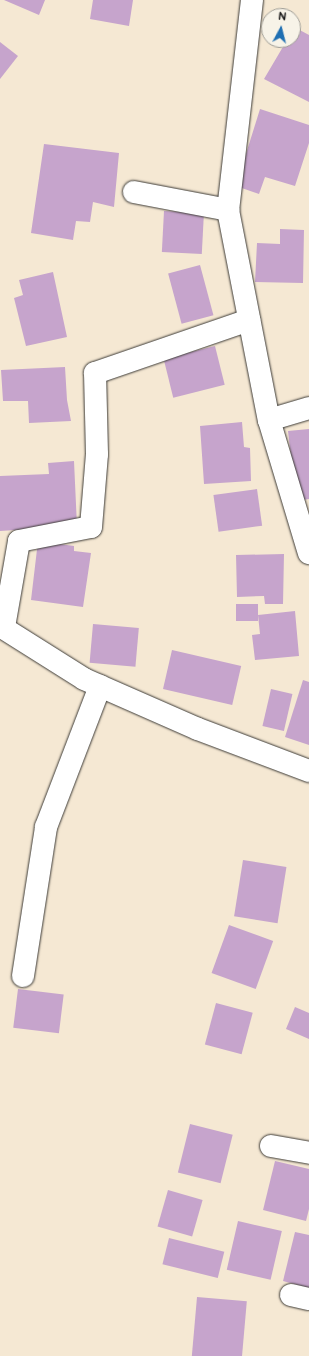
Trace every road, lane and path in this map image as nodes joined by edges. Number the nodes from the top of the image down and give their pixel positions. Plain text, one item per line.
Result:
1 (252, 0) edge
2 (134, 192) dead end
3 (228, 210) junction
4 (249, 320) junction
5 (309, 408) edge
6 (269, 420) junction
7 (309, 553) edge
8 (2, 627) edge
9 (100, 686) junction
10 (309, 771) edge
11 (23, 976) dead end
12 (271, 1146) dead end
13 (309, 1153) edge

1 - 3 street
2 - 3 street
3 - 4 street
4 - 6 street
4 - 8 street
5 - 6 street
6 - 7 street
8 - 9 street
9 - 10 street
9 - 11 street
12 - 13 street

